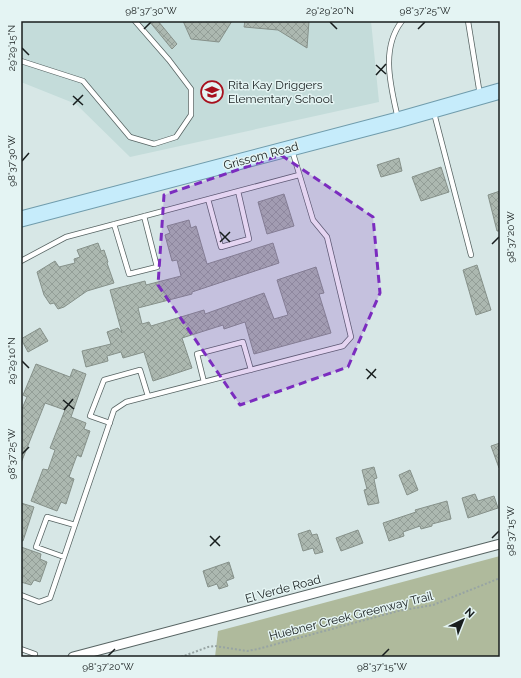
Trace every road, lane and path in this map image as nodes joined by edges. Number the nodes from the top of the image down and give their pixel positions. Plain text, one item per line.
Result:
1 (135, 21) edge
2 (402, 21) edge
3 (468, 21) edge
4 (21, 61) edge
5 (500, 91) edge
6 (480, 96) junction
7 (433, 111) junction
8 (398, 120) junction
9 (291, 148) junction
10 (299, 175) junction
11 (238, 191) junction
12 (208, 199) junction
13 (144, 216) junction
14 (21, 219) edge
15 (114, 224) junction
16 (471, 255) dead end
17 (21, 261) edge
18 (251, 370) junction
19 (204, 382) junction
20 (148, 396) junction
21 (110, 423) junction
22 (75, 525) junction
23 (500, 544) edge
24 (64, 557) junction
25 (500, 578) edge
26 (21, 595) edge
27 (21, 649) edge
28 (35, 654) dead end
29 (73, 657) edge
30 (181, 657) edge

1 - 4 lane
2 - 8 lane
3 - 6 lane
5 - 6 main road, Grissom Road
6 - 7 main road, Grissom Road
7 - 8 main road, Grissom Road
7 - 16 lane
8 - 9 main road, Grissom Road
9 - 10 lane
9 - 14 main road, Grissom Road
10 - 11 lane
10 - 18 lane
11 - 12 lane
11 - 12 lane
12 - 13 lane
13 - 15 lane
13 - 15 lane
15 - 17 lane
18 - 19 lane
18 - 19 lane
19 - 20 lane
20 - 21 lane
20 - 21 lane
21 - 22 lane
22 - 24 lane
22 - 24 lane
23 - 29 street, El Verde Road
24 - 26 lane
25 - 30 path, Huebner Creek Greenway Trail
27 - 28 lane

